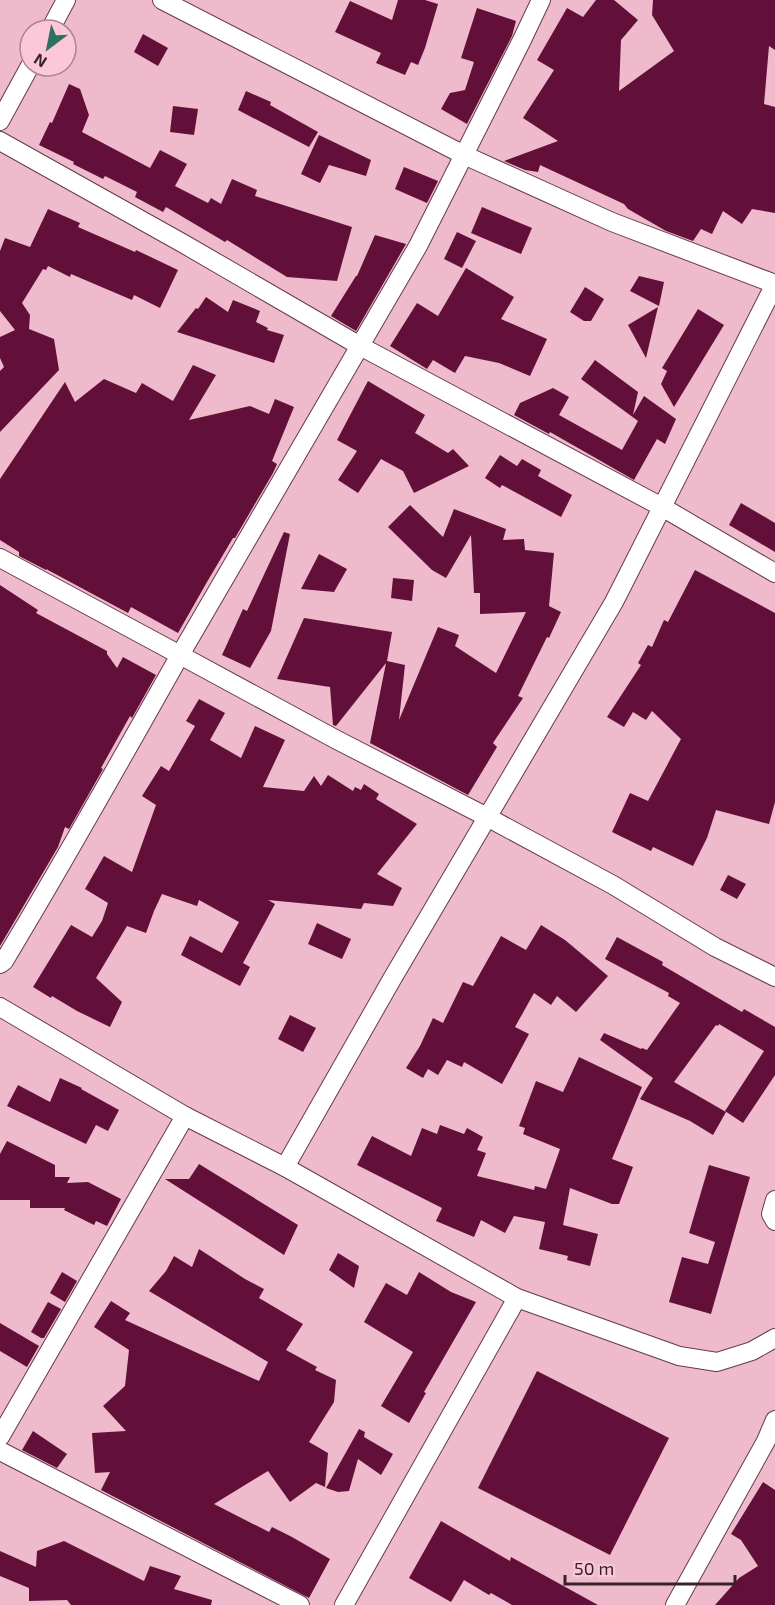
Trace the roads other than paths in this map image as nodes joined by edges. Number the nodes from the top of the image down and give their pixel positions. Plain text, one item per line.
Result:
1 (66, 0) edge
2 (162, 0) edge
3 (541, 0) edge
4 (56, 18) edge
5 (23, 78) edge
6 (0, 121) edge
7 (0, 141) edge
8 (464, 155) junction
9 (775, 284) edge
10 (360, 346) junction
11 (662, 507) junction
12 (0, 558) edge
13 (775, 573) edge
14 (180, 655) junction
15 (488, 817) junction
16 (0, 964) edge
17 (775, 976) edge
18 (0, 1007) edge
19 (185, 1116) junction
20 (285, 1167) junction
21 (775, 1200) edge
22 (775, 1221) edge
23 (517, 1298) junction
24 (775, 1338) edge
25 (775, 1420) edge
26 (0, 1437) edge
27 (770, 1444) edge
28 (0, 1451) edge
29 (300, 1605) edge
30 (344, 1605) edge
31 (675, 1605) edge

1 - 4 street
2 - 8 street
3 - 8 street
5 - 6 street
7 - 10 street
8 - 9 street
8 - 10 street
9 - 11 street
10 - 11 street
10 - 14 street
11 - 13 street
11 - 15 street
12 - 14 street
14 - 15 street
14 - 16 street
15 - 17 street
15 - 20 street
18 - 19 street
19 - 20 street
19 - 26 street
20 - 23 street
21 - 22 street
23 - 24 street
23 - 30 street
25 - 27 street
27 - 31 street
28 - 29 street

